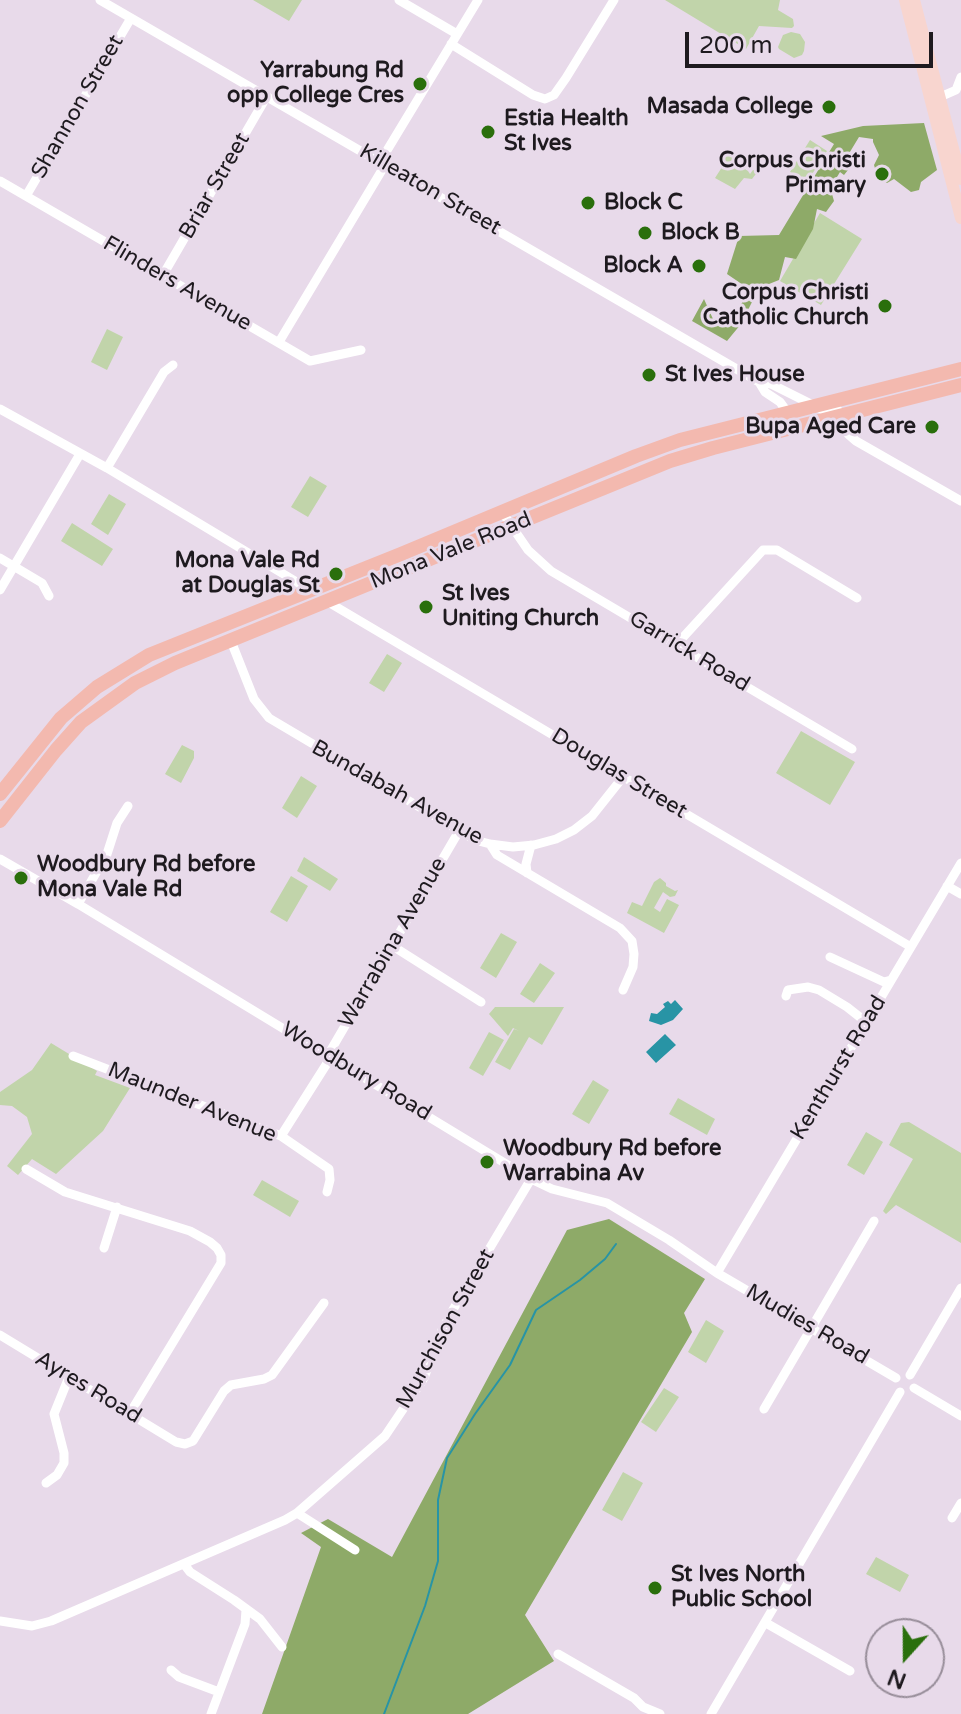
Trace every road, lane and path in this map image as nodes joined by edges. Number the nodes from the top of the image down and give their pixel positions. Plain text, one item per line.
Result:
1 (100, 0) edge
2 (399, 0) edge
3 (478, 0) edge
4 (614, 0) edge
5 (905, 0) edge
6 (914, 0) edge
7 (131, 18) junction
8 (457, 34) junction
9 (451, 44) junction
10 (961, 77) edge
11 (267, 96) junction
12 (940, 97) junction
13 (383, 163) junction
14 (961, 179) edge
15 (0, 181) edge
16 (26, 196) junction
17 (961, 218) edge
18 (163, 275) junction
19 (279, 342) junction
20 (361, 350) dead end
21 (173, 365) dead end
22 (961, 369) edge
23 (759, 382) junction
24 (961, 385) edge
25 (814, 406) junction
26 (0, 409) edge
27 (788, 413) junction
28 (842, 415) junction
29 (80, 454) junction
30 (107, 468) junction
31 (961, 501) edge
32 (502, 512) junction
33 (510, 526) junction
34 (0, 558) edge
35 (14, 567) junction
36 (0, 590) edge
37 (310, 590) junction
38 (49, 596) dead end
39 (857, 598) dead end
40 (328, 602) junction
41 (231, 641) junction
42 (676, 645) junction
43 (852, 749) dead end
44 (623, 777) junction
45 (0, 794) edge
46 (128, 806) dead end
47 (0, 821) edge
48 (459, 831) junction
49 (490, 844) junction
50 (531, 845) junction
51 (0, 859) edge
52 (961, 863) edge
53 (527, 873) junction
54 (947, 886) junction
55 (961, 894) edge
56 (78, 904) junction
57 (391, 945) junction
58 (911, 947) junction
59 (830, 957) dead end
60 (891, 980) junction
61 (623, 990) dead end
62 (786, 996) dead end
63 (481, 1002) dead end
64 (866, 1022) junction
65 (73, 1056) dead end
66 (330, 1056) junction
67 (281, 1136) junction
68 (26, 1169) dead end
69 (531, 1179) junction
70 (327, 1192) dead end
71 (117, 1207) junction
72 (874, 1221) dead end
73 (104, 1248) dead end
74 (717, 1273) junction
75 (961, 1288) edge
76 (324, 1303) dead end
77 (810, 1328) junction
78 (0, 1335) edge
79 (910, 1375) junction
80 (69, 1377) junction
81 (896, 1378) junction
82 (914, 1388) junction
83 (900, 1392) junction
84 (764, 1409) dead end
85 (130, 1413) junction
86 (961, 1416) edge
87 (46, 1483) dead end
88 (961, 1503) edge
89 (297, 1513) junction
90 (952, 1518) dead end
91 (355, 1550) dead end
92 (184, 1564) junction
93 (246, 1610) junction
94 (0, 1621) edge
95 (766, 1623) junction
96 (282, 1647) dead end
97 (558, 1654) dead end
98 (171, 1670) dead end
99 (850, 1671) dead end
100 (219, 1692) junction
101 (643, 1707) junction
102 (211, 1714) edge
103 (631, 1714) edge
104 (660, 1714) edge
105 (711, 1714) edge

1 - 7 street, Killeaton Street
2 - 8 street
3 - 8 street
4 - 9 street
5 - 17 main road
6 - 12 main road
7 - 11 street, Killeaton Street
7 - 16 street, Shannon Street
8 - 9 street
9 - 13 street
10 - 12 street
11 - 13 street, Killeaton Street
11 - 18 street, Briar Street
12 - 14 main road
13 - 19 street
13 - 23 street, Killeaton Street
15 - 16 street, Flinders Avenue
16 - 18 street, Flinders Avenue
18 - 19 street, Flinders Avenue
19 - 20 street, Flinders Avenue
21 - 30 street
22 - 25 highway, Mona Vale Road
23 - 25 street, Killeaton Street
23 - 27 street, Killeaton Street
24 - 28 highway, Mona Vale Road
25 - 27 highway, Mona Vale Road
25 - 28 street, Killeaton Street
26 - 29 street
27 - 32 highway, Mona Vale Road
28 - 31 street
28 - 33 highway, Mona Vale Road
29 - 30 street
29 - 35 street
30 - 37 street
32 - 33 street, Garrick Road
32 - 37 highway, Mona Vale Road
33 - 40 highway, Mona Vale Road
33 - 42 street, Garrick Road
34 - 35 street
35 - 36 street
35 - 38 street
37 - 45 highway, Mona Vale Road
39 - 42 street
40 - 41 highway, Mona Vale Road
40 - 44 street, Douglas Street
41 - 47 highway, Mona Vale Road
41 - 48 street, Bundabah Avenue
42 - 43 street, Garrick Road
44 - 50 street
44 - 58 street, Douglas Street
46 - 56 street
48 - 49 street, Bundabah Avenue
48 - 57 street, Warrabina Avenue
49 - 50 street
49 - 53 street, Bundabah Avenue
50 - 53 street
51 - 56 street, Woodbury Road
52 - 54 street, Kenthurst Road
53 - 61 street, Bundabah Avenue
54 - 55 street
54 - 58 street, Kenthurst Road
56 - 66 street, Woodbury Road
57 - 63 street
57 - 66 street, Warrabina Avenue
58 - 60 street, Kenthurst Road
59 - 60 street
60 - 64 street, Kenthurst Road
62 - 64 street
64 - 74 street, Kenthurst Road
65 - 67 street, Maunder Avenue
66 - 67 street, Warrabina Avenue
66 - 69 street, Woodbury Road
67 - 70 street, Maunder Avenue
68 - 71 street
69 - 74 street, Woodbury Road
69 - 89 street, Murchison Street
71 - 73 street
71 - 85 street
72 - 77 street
74 - 77 street, Mudies Road
75 - 79 street
76 - 85 street, Ayres Road
77 - 81 street, Mudies Road
77 - 84 street
78 - 80 street, Ayres Road
79 - 81 street
79 - 82 street
80 - 85 street, Ayres Road
80 - 87 street
81 - 83 street
82 - 83 street
82 - 86 street
83 - 95 street
88 - 90 street
89 - 91 street
89 - 92 street, Murchison Street
92 - 93 street
92 - 94 street, Murchison Street
93 - 96 street
93 - 100 street
95 - 99 street
95 - 105 street
97 - 101 street
98 - 100 street
100 - 102 street
101 - 103 street
101 - 104 street

